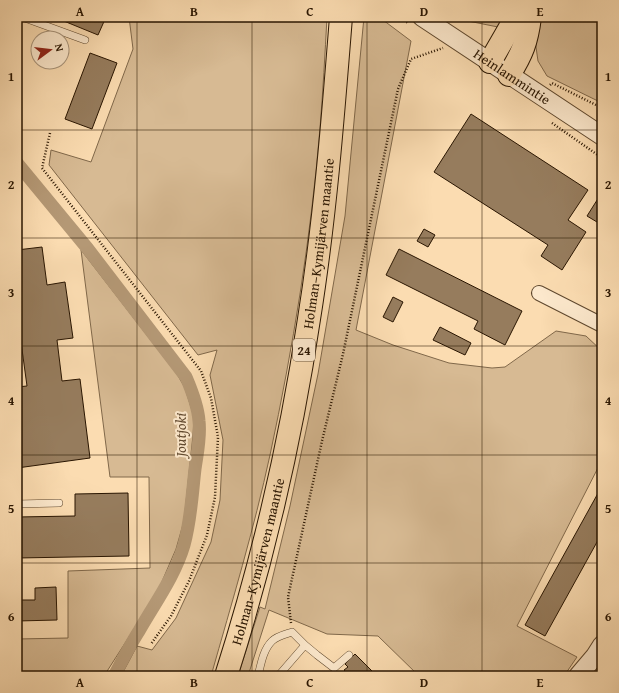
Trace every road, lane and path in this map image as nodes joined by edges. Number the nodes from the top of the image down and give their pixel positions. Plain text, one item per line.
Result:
1 (22, 17) edge
2 (341, 17) edge
3 (422, 17) edge
4 (516, 17) edge
5 (530, 17) edge
6 (85, 40) dead end
7 (444, 48) dead end
8 (490, 62) junction
9 (508, 74) junction
10 (50, 133) dead end
11 (602, 136) edge
12 (539, 293) dead end
13 (602, 325) edge
14 (59, 503) dead end
15 (17, 504) edge
16 (292, 632) junction
17 (151, 644) dead end
18 (305, 645) junction
19 (602, 645) edge
20 (349, 655) dead end
21 (226, 676) edge
22 (258, 676) edge
23 (276, 676) edge
24 (578, 676) edge

1 - 6 lane
2 - 21 highway, Holman–Kymijärven maantie / 24
3 - 8 street, Heinlammintie
4 - 8 highway
5 - 9 highway
7 - 16 path
8 - 9 street, Heinlammintie
9 - 11 street, Heinlammintie
10 - 17 path
12 - 13 street
14 - 15 lane
16 - 18 lane
16 - 22 lane
18 - 20 lane
18 - 23 lane
19 - 24 street

